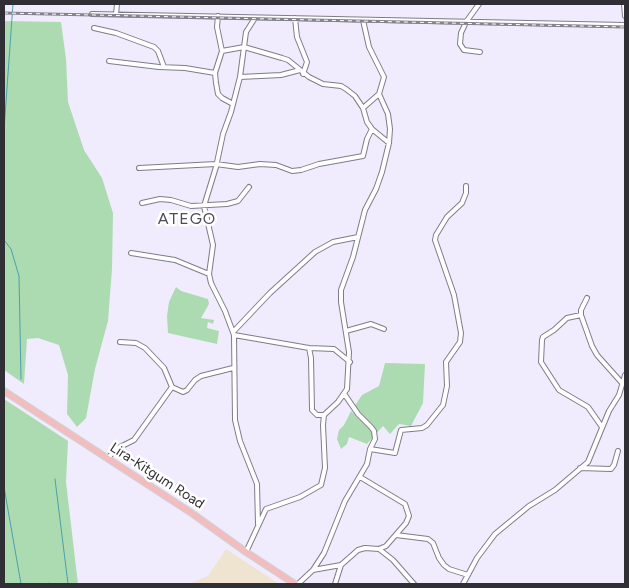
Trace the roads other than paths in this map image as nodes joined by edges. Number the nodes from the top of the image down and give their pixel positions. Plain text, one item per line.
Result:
1 (117, 4) edge
2 (479, 4) edge
3 (624, 4) edge
4 (92, 14) dead end
5 (116, 14) junction
6 (218, 16) junction
7 (625, 16) edge
8 (255, 17) junction
9 (295, 18) junction
10 (363, 20) junction
11 (466, 22) junction
12 (625, 25) edge
13 (94, 28) dead end
14 (244, 47) junction
15 (222, 50) junction
16 (480, 52) dead end
17 (109, 61) dead end
18 (164, 67) junction
19 (302, 72) junction
20 (215, 73) junction
21 (240, 77) junction
22 (380, 94) junction
23 (233, 104) junction
24 (363, 108) junction
25 (372, 129) junction
26 (389, 143) junction
27 (216, 164) junction
28 (138, 168) dead end
29 (466, 186) dead end
30 (249, 187) dead end
31 (142, 203) dead end
32 (204, 206) junction
33 (358, 237) junction
34 (131, 253) dead end
35 (210, 274) junction
36 (587, 298) dead end
37 (581, 315) junction
38 (384, 329) dead end
39 (346, 331) junction
40 (233, 333) junction
41 (120, 342) dead end
42 (309, 348) junction
43 (350, 362) junction
44 (234, 368) junction
45 (625, 376) edge
46 (622, 383) junction
47 (172, 387) junction
48 (4, 391) edge
49 (345, 395) junction
50 (324, 415) junction
51 (602, 427) junction
52 (370, 449) junction
53 (618, 451) dead end
54 (108, 458) junction
55 (580, 468) junction
56 (360, 477) junction
57 (258, 524) junction
58 (396, 535) junction
59 (379, 549) junction
60 (246, 552) junction
61 (341, 566) junction
62 (314, 570) junction
63 (468, 575) junction
64 (296, 584) edge
65 (335, 584) edge
66 (414, 584) edge
67 (463, 584) edge

1 - 5 street
2 - 11 street
3 - 7 street
4 - 5 street
5 - 6 street
6 - 8 street
6 - 15 street
8 - 9 street
8 - 14 street
9 - 10 street
9 - 19 street
10 - 11 street
10 - 22 street
11 - 12 street
11 - 16 street
13 - 18 street
14 - 15 street
14 - 19 street
14 - 21 street
15 - 20 street
17 - 18 street
18 - 20 street
19 - 21 street
19 - 24 street
20 - 23 street
21 - 23 street
22 - 24 street
22 - 26 street
23 - 27 street
24 - 25 street
25 - 26 street
25 - 27 street
26 - 33 street
27 - 28 street
27 - 32 street
29 - 52 street
30 - 32 street
31 - 32 street
32 - 35 street
33 - 39 street
33 - 40 street
34 - 35 street
35 - 40 street
36 - 37 street
37 - 46 street
37 - 51 street
38 - 39 street
39 - 43 street
40 - 42 street
40 - 44 street
41 - 47 street
42 - 43 street
42 - 50 street
43 - 49 street
44 - 47 street
44 - 57 street
45 - 46 street
46 - 51 street
47 - 54 street
48 - 54 main road, Lira-Kitgum Road
49 - 50 street
49 - 52 street
50 - 57 street
51 - 55 street
52 - 56 street
53 - 55 street
54 - 60 main road, Lira-Kitgum Road
55 - 63 street
56 - 58 street
56 - 62 street
57 - 60 street
58 - 59 street
58 - 63 street
59 - 61 street
59 - 66 street
60 - 64 main road, Lira-Kitgum Road
61 - 62 street
61 - 65 street
62 - 64 street
63 - 67 street

